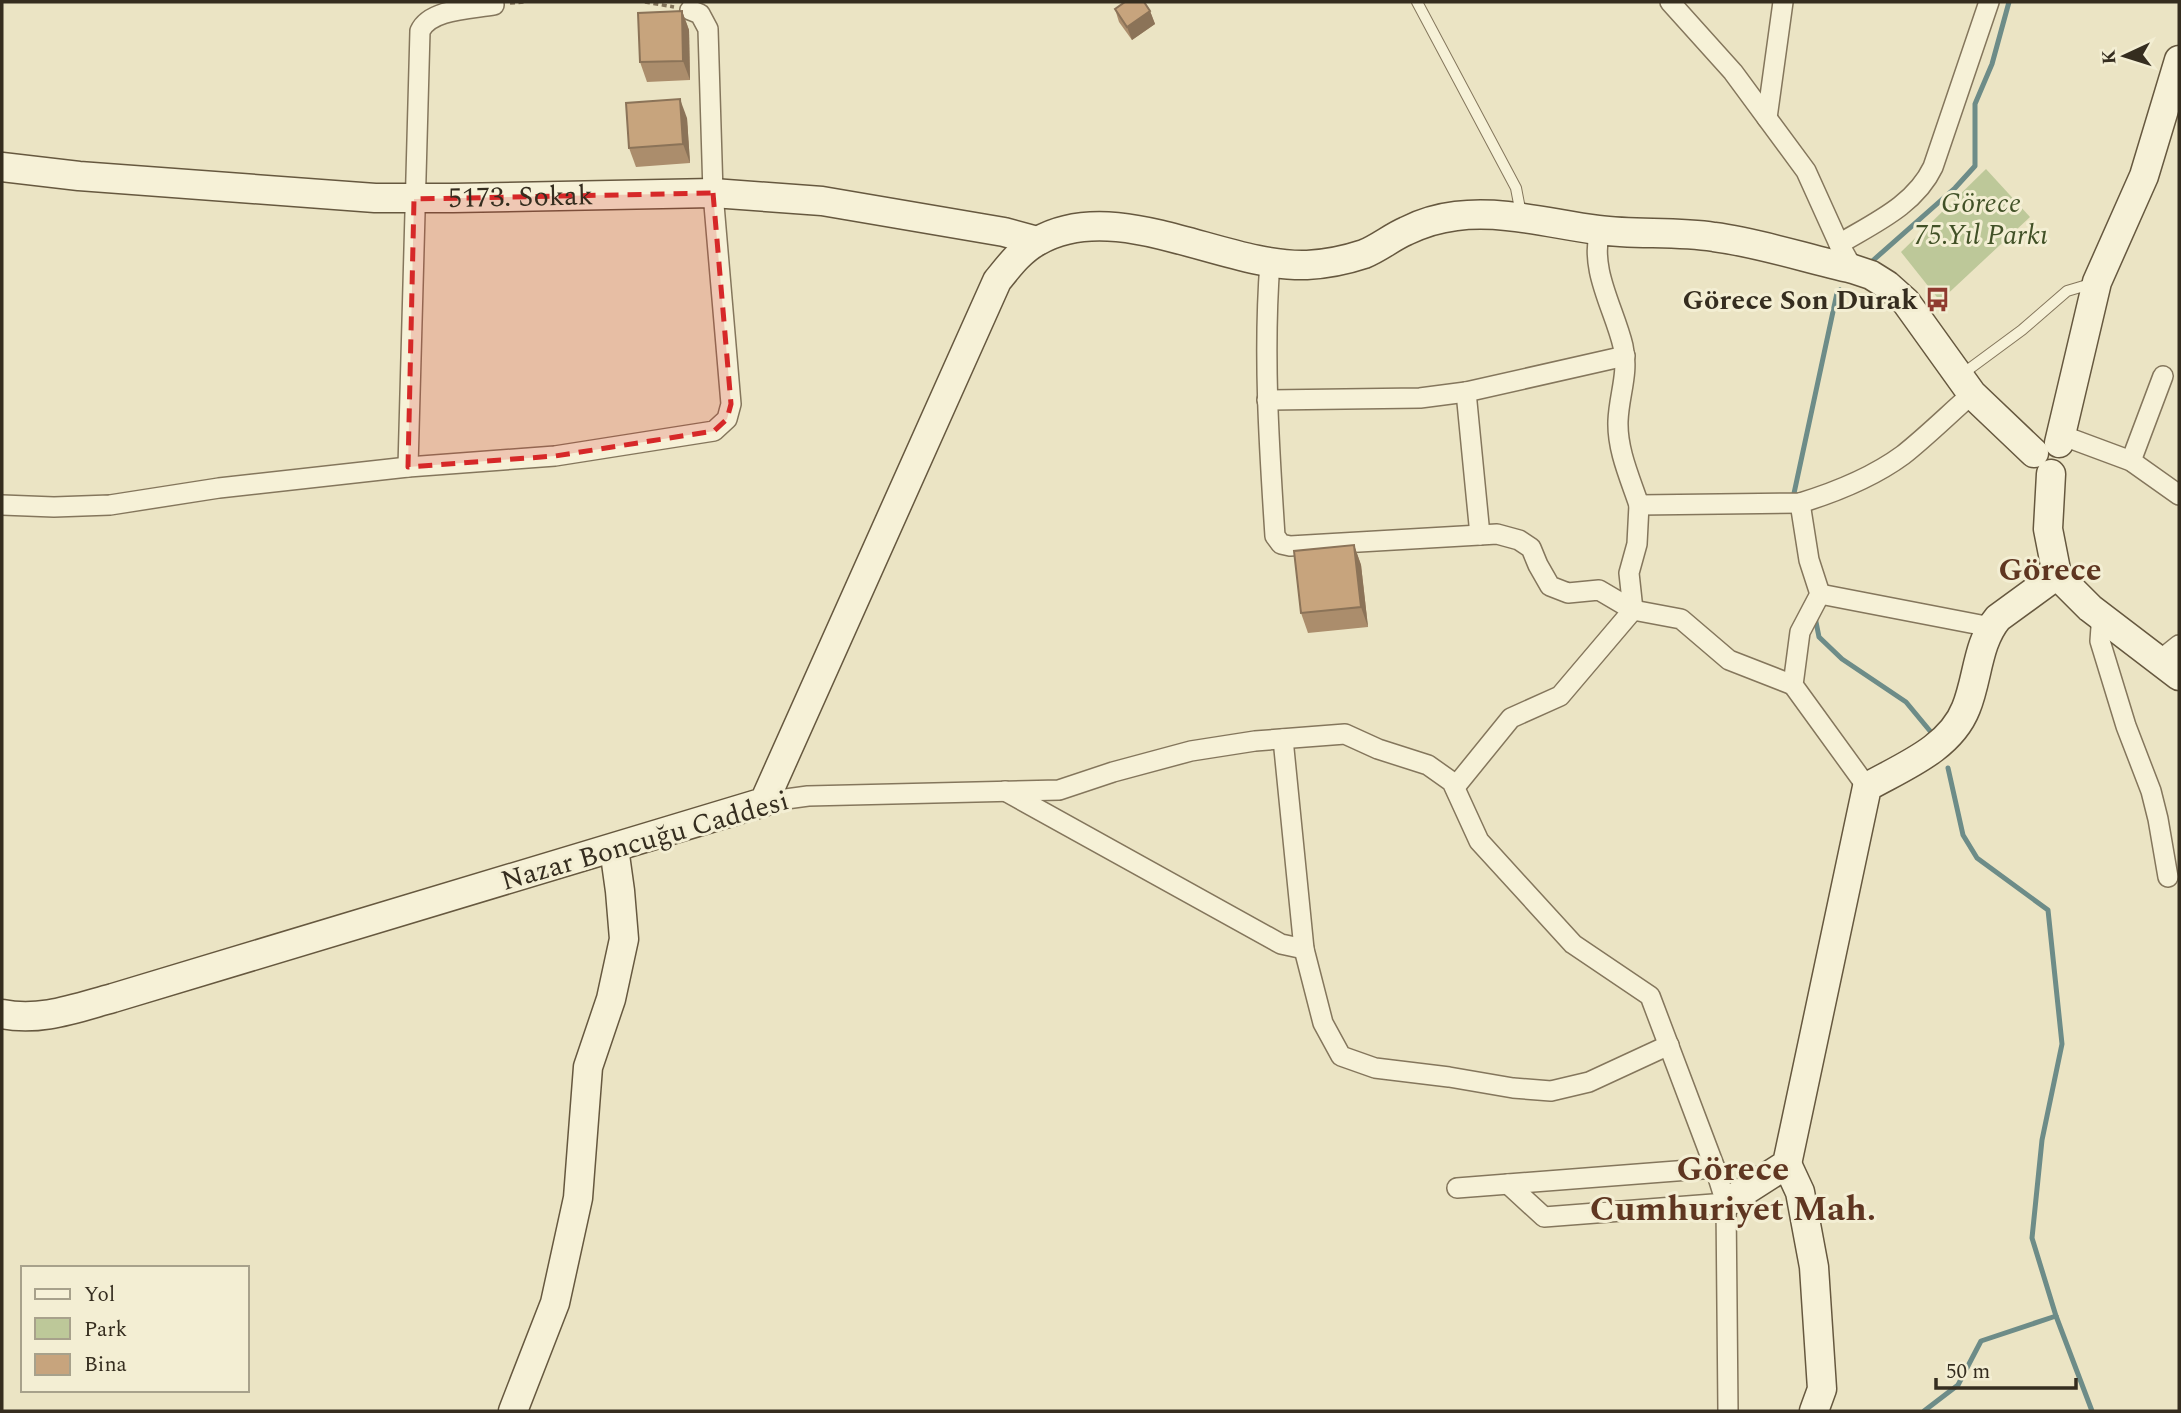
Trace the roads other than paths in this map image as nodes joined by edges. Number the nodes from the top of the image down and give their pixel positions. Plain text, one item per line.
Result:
1 (1417, 2) edge
2 (1670, 2) edge
3 (1783, 2) edge
4 (1989, 2) edge
5 (494, 5) dead end
6 (690, 10) road end
7 (2179, 60) edge
8 (1767, 118) junction
9 (2, 167) edge
10 (713, 193) junction
11 (414, 199) junction
12 (1521, 218) junction
13 (1600, 230) junction
14 (1037, 241) junction
15 (1839, 243) junction
16 (1270, 262) junction
17 (1853, 269) junction
18 (2098, 282) junction
19 (1625, 356) junction
20 (2163, 376) dead end
21 (1966, 385) junction
22 (1466, 392) junction
23 (1267, 400) junction
24 (2051, 451) junction
25 (2131, 461) junction
26 (408, 467) junction
27 (2179, 495) edge
28 (1800, 503) junction
29 (2, 505) edge
30 (1639, 505) junction
31 (1480, 535) junction
32 (2057, 576) junction
33 (1815, 603) junction
34 (1633, 610) junction
35 (2104, 619) junction
36 (1991, 627) junction
37 (2173, 661) edge
38 (1793, 685) junction
39 (1283, 738) junction
40 (1455, 787) junction
41 (1867, 787) junction
42 (1004, 791) junction
43 (764, 802) junction
44 (614, 848) junction
45 (2168, 877) dead end
46 (1304, 948) junction
47 (2, 1014) edge
48 (1669, 1045) junction
49 (1787, 1164) junction
50 (1715, 1168) junction
51 (1507, 1184) junction
52 (1457, 1188) dead end
53 (1726, 1203) junction
54 (1817, 1409) edge
55 (513, 1411) edge
56 (1728, 1411) edge

1 - 12 lane
2 - 8 street
3 - 8 street
4 - 15 street
5 - 11 street
6 - 10 street
7 - 18 street
8 - 15 street
9 - 11 street, 5173. Sokak
10 - 11 street, 5173. Sokak
10 - 14 street, 5173. Sokak
10 - 26 street
11 - 26 street
12 - 13 street
12 - 16 street
13 - 17 street
13 - 19 street
14 - 16 street
14 - 43 street
15 - 17 street
16 - 23 street
17 - 21 street
18 - 21 lane
18 - 24 street
19 - 22 street
19 - 30 street
20 - 25 street
21 - 24 street
21 - 28 street
22 - 23 street
22 - 31 street
23 - 31 street
24 - 25 street
24 - 32 street
25 - 27 street
26 - 29 street
28 - 30 street
28 - 33 street
30 - 34 street
31 - 34 street
32 - 35 street
32 - 36 street
33 - 36 street
33 - 38 street
34 - 38 street
34 - 40 street
35 - 37 street
35 - 45 street
36 - 41 street
38 - 41 street
39 - 40 street, Nazar Boncuğu Caddesi
39 - 42 street, Nazar Boncuğu Caddesi
39 - 46 street
40 - 48 street
41 - 49 street
42 - 43 street, Nazar Boncuğu Caddesi
42 - 46 street
43 - 44 street, Nazar Boncuğu Caddesi
44 - 47 street, Nazar Boncuğu Caddesi
44 - 55 street
46 - 48 street
48 - 50 street
49 - 53 street
49 - 54 street
50 - 51 street
50 - 53 street
51 - 52 street
51 - 53 street
53 - 56 street

